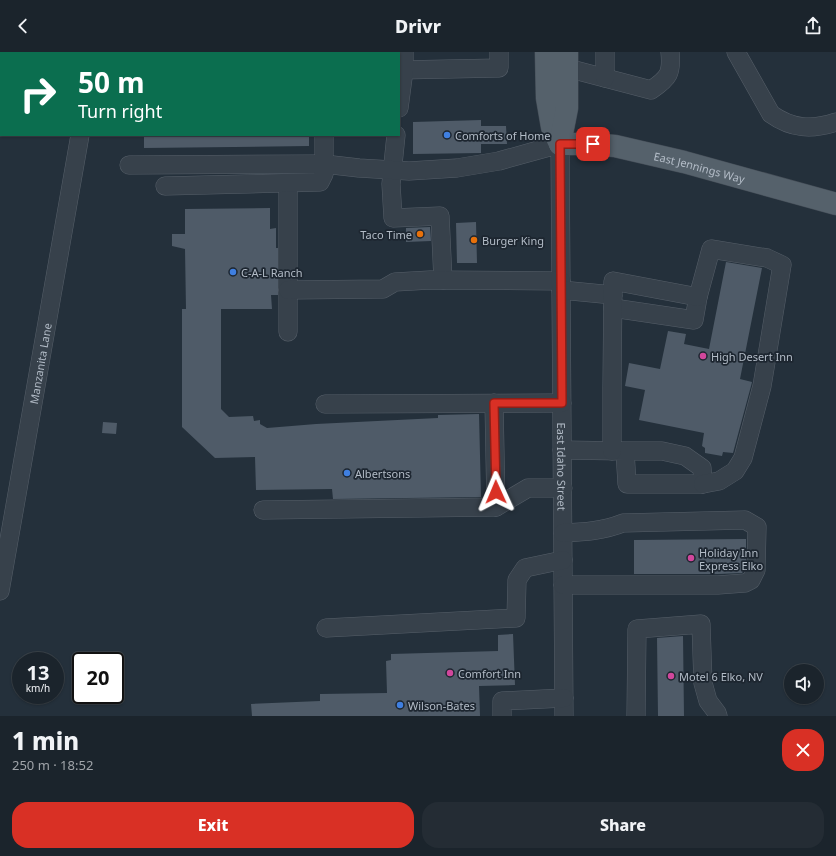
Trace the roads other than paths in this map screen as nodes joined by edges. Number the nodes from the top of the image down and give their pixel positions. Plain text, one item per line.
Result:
1 (404, 52) edge
2 (499, 52) edge
3 (546, 52) edge
4 (605, 52) edge
5 (670, 52) edge
6 (736, 52) edge
7 (567, 60) edge
8 (402, 70) edge
9 (605, 78) junction
10 (400, 95) edge
11 (836, 122) edge
12 (80, 136) edge
13 (324, 136) edge
14 (396, 136) edge
15 (560, 144) junction
16 (324, 164) junction
17 (129, 165) dead end
18 (392, 170) junction
19 (288, 182) junction
20 (165, 186) dead end
21 (836, 204) edge
22 (443, 280) junction
23 (561, 286) junction
24 (288, 290) junction
25 (698, 297) junction
26 (613, 301) junction
27 (288, 332) dead end
28 (494, 403) junction
29 (562, 403) junction
30 (325, 404) dead end
31 (562, 450) junction
32 (619, 451) junction
33 (704, 484) junction
34 (563, 488) junction
35 (496, 506) junction
36 (263, 510) dead end
37 (563, 533) junction
38 (563, 560) junction
39 (563, 585) junction
40 (0, 591) edge
41 (326, 628) dead end
42 (564, 707) edge
43 (502, 716) edge
44 (636, 716) edge
45 (718, 716) edge

1 - 8 street
2 - 8 street
3 - 15 main road, East Idaho Street
4 - 9 street
5 - 9 street
6 - 11 street
7 - 9 street
7 - 15 main road, East Idaho Street
8 - 10 street
12 - 40 street, Manzanita Lane
13 - 16 street
14 - 18 street
15 - 18 street
15 - 21 main road, East Jennings Way
15 - 23 street, East Idaho Street
16 - 17 street
16 - 18 street
16 - 19 street
18 - 22 street
19 - 20 street
19 - 24 street
22 - 23 street
22 - 24 street
23 - 26 street
23 - 29 street, East Idaho Street
24 - 27 street
25 - 26 street
25 - 26 street
25 - 33 street
26 - 32 street
28 - 29 street
28 - 30 street
28 - 35 street
29 - 31 street, East Idaho Street
31 - 32 street
31 - 34 street, East Idaho Street
32 - 33 street
32 - 33 street
34 - 35 street
34 - 37 street, East Idaho Street
35 - 36 street
37 - 38 street, East Idaho Street
37 - 39 street
38 - 39 street, East Idaho Street
38 - 41 street
39 - 42 street, East Idaho Street
42 - 43 street
44 - 45 street

